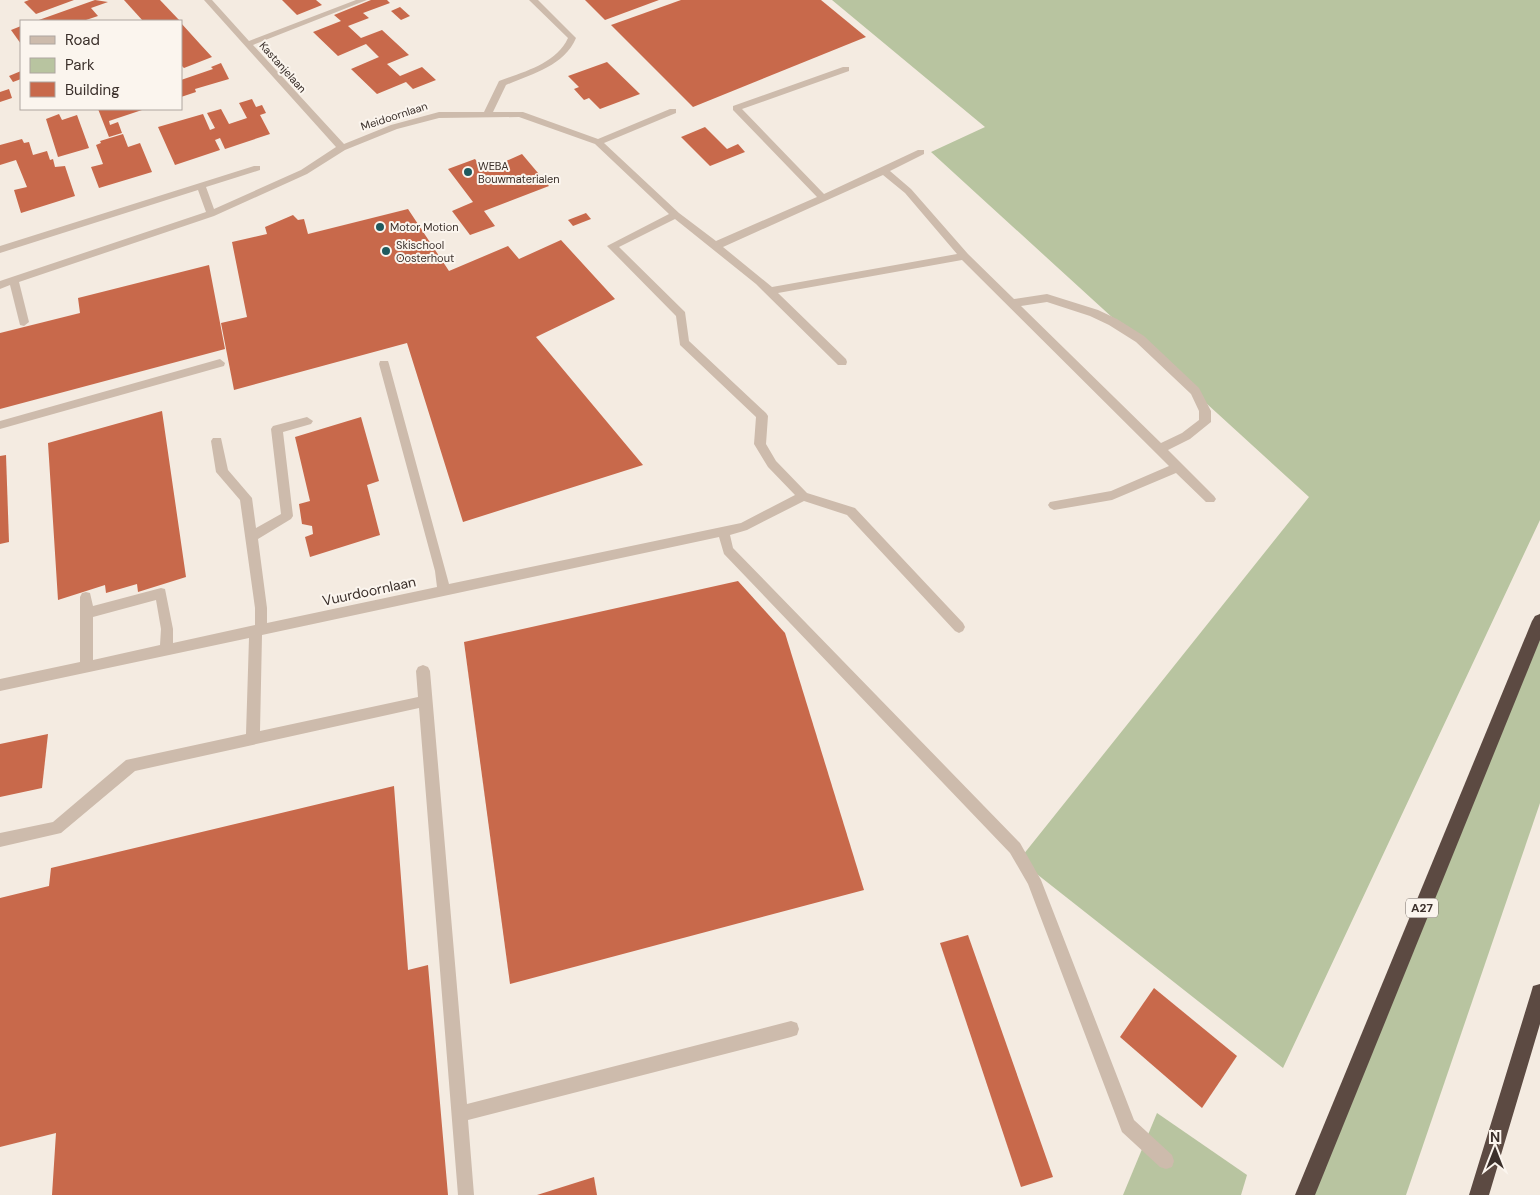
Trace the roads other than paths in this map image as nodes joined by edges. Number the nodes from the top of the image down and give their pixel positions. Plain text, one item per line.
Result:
1 (208, 0) edge
2 (364, 0) edge
3 (533, 0) edge
4 (248, 44) junction
5 (846, 69) dead end
6 (673, 111) dead end
7 (487, 114) junction
8 (598, 142) junction
9 (342, 148) junction
10 (921, 152) dead end
11 (257, 168) dead end
12 (884, 171) junction
13 (201, 186) junction
14 (822, 198) junction
15 (211, 214) junction
16 (676, 216) junction
17 (715, 246) junction
18 (0, 250) edge
19 (964, 256) junction
20 (14, 281) junction
21 (0, 285) edge
22 (770, 291) junction
23 (1012, 303) junction
24 (24, 322) dead end
25 (842, 362) dead end
26 (220, 363) dead end
27 (384, 364) dead end
28 (307, 421) dead end
29 (0, 425) edge
30 (217, 441) dead end
31 (1160, 449) junction
32 (1178, 468) junction
33 (803, 496) junction
34 (1210, 499) dead end
35 (1054, 505) dead end
36 (723, 532) junction
37 (250, 538) junction
38 (444, 590) junction
39 (86, 597) dead end
40 (87, 613) junction
41 (1540, 621) edge
42 (959, 627) dead end
43 (258, 630) junction
44 (166, 650) junction
45 (86, 666) junction
46 (423, 671) dead end
47 (0, 685) edge
48 (426, 701) junction
49 (253, 738) junction
50 (0, 840) edge
51 (1540, 993) edge
52 (791, 1029) dead end
53 (460, 1114) junction
54 (1166, 1161) dead end
55 (466, 1195) edge
56 (1305, 1195) edge
57 (1479, 1195) edge

1 - 4 street, Kastanjelaan
2 - 4 street
3 - 7 street
4 - 9 street, Kastanjelaan
5 - 14 street
6 - 8 street
7 - 8 street, Meidoornlaan
7 - 9 street, Meidoornlaan
8 - 16 street
9 - 15 street, Meidoornlaan
10 - 12 street
11 - 13 street
12 - 14 street
12 - 19 street
13 - 15 street
13 - 18 street
14 - 17 street
15 - 20 street, Meidoornlaan
16 - 17 street
16 - 33 street
17 - 22 street
19 - 22 street
19 - 23 street
20 - 21 street, Meidoornlaan
20 - 24 street
22 - 25 street
23 - 31 street
23 - 31 street
26 - 29 street
27 - 38 street
28 - 37 street
30 - 37 street
31 - 32 street
32 - 34 street
32 - 35 street
33 - 36 street, Vuurdoornlaan
33 - 42 street
36 - 38 street, Vuurdoornlaan
36 - 54 street
37 - 43 street
38 - 43 street, Vuurdoornlaan
39 - 40 street
40 - 44 street
40 - 45 street
41 - 56 highway, A27
43 - 44 street, Vuurdoornlaan
43 - 49 street
44 - 45 street, Vuurdoornlaan
45 - 47 street, Vuurdoornlaan
46 - 48 street
48 - 49 street
48 - 53 street
49 - 50 street
51 - 57 highway
52 - 53 street
53 - 55 street

